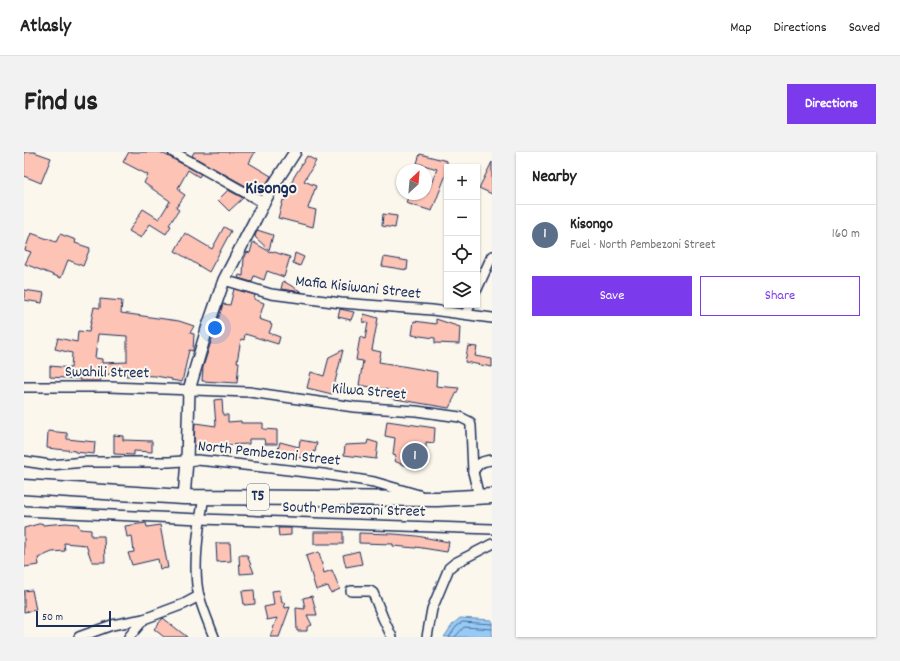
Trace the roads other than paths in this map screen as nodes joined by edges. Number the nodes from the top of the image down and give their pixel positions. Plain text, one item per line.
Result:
1 (173, 152) edge
2 (296, 152) edge
3 (264, 203) junction
4 (492, 256) edge
5 (224, 280) junction
6 (480, 282) edge
7 (469, 308) edge
8 (466, 314) junction
9 (492, 318) edge
10 (24, 387) edge
11 (189, 390) junction
12 (492, 460) edge
13 (24, 461) edge
14 (187, 461) junction
15 (473, 472) junction
16 (24, 488) edge
17 (184, 497) junction
18 (204, 497) junction
19 (486, 497) edge
20 (437, 500) junction
21 (24, 511) edge
22 (200, 520) junction
23 (492, 530) edge
24 (492, 544) edge
25 (351, 591) dead end
26 (199, 596) junction
27 (144, 619) junction
28 (80, 637) edge
29 (129, 637) edge
30 (214, 637) edge
31 (392, 637) edge
32 (427, 637) edge

1 - 3 street
2 - 3 street
3 - 5 street
4 - 6 street
5 - 8 street, Mafia Kisiwani Street
5 - 11 street
7 - 8 street
8 - 9 street, Mafia Kisiwani Street
10 - 11 street, Swahili Street
11 - 14 street
11 - 15 street, Kilwa Street
12 - 15 street
13 - 14 street, North Pembezoni Street
14 - 17 street
14 - 20 street, North Pembezoni Street
15 - 19 street, Kilwa Street
16 - 17 highway, T5
17 - 18 highway, T5
18 - 20 highway, T5
18 - 22 street
19 - 20 highway, T5
21 - 22 street, South Pembezoni Street
22 - 23 street, South Pembezoni Street
22 - 26 street
24 - 32 street
25 - 31 street
26 - 27 street
26 - 30 street
27 - 28 street
27 - 29 street

